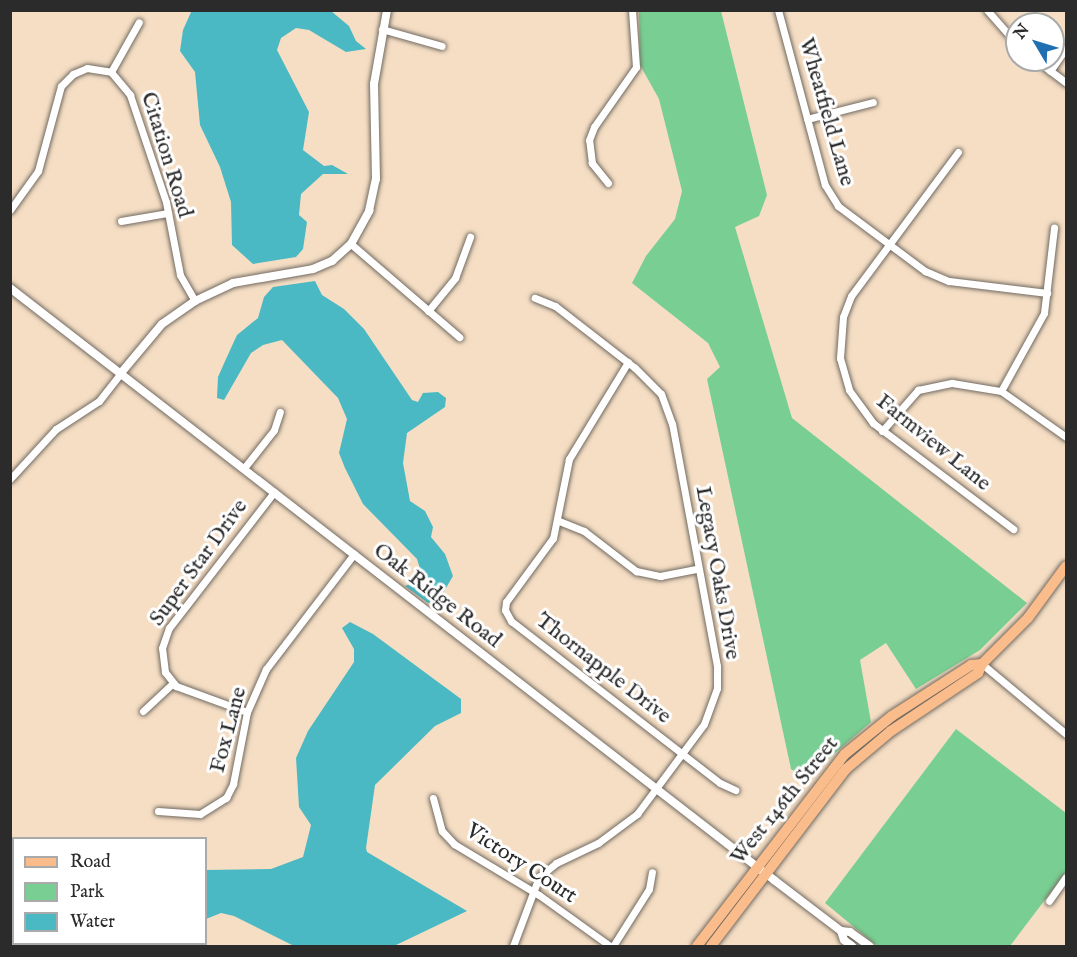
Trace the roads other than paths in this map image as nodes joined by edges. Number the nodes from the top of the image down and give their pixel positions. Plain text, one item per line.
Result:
1 (387, 10) edge
2 (632, 10) edge
3 (778, 10) edge
4 (987, 10) edge
5 (139, 22) dead end
6 (382, 29) junction
7 (1005, 30) edge
8 (442, 46) dead end
9 (111, 72) junction
10 (1052, 72) edge
11 (1066, 83) edge
12 (873, 102) dead end
13 (807, 119) junction
14 (958, 152) dead end
15 (608, 183) dead end
16 (10, 210) edge
17 (168, 213) junction
18 (121, 221) dead end
19 (1054, 228) dead end
20 (470, 237) dead end
21 (351, 244) junction
22 (888, 245) junction
23 (10, 288) edge
24 (1047, 292) junction
25 (535, 298) dead end
26 (195, 300) junction
27 (428, 311) junction
28 (459, 337) dead end
29 (628, 362) junction
30 (121, 373) junction
31 (1001, 391) junction
32 (280, 412) dead end
33 (882, 431) junction
34 (1066, 437) edge
35 (244, 468) junction
36 (10, 479) edge
37 (274, 492) junction
38 (559, 521) junction
39 (1013, 529) dead end
40 (354, 554) junction
41 (1066, 566) edge
42 (697, 569) junction
43 (982, 664) junction
44 (172, 683) junction
45 (143, 711) dead end
46 (247, 712) junction
47 (1066, 734) edge
48 (683, 754) junction
49 (657, 789) junction
50 (735, 790) dead end
51 (433, 798) dead end
52 (158, 811) dead end
53 (761, 870) junction
54 (652, 872) dead end
55 (1066, 877) edge
56 (532, 890) junction
57 (1048, 901) dead end
58 (841, 931) junction
59 (513, 946) edge
60 (611, 946) edge
61 (697, 946) edge
62 (711, 946) edge
63 (852, 946) edge
64 (869, 946) edge

1 - 6 street
2 - 15 street
3 - 13 street, Wheatfield Lane
4 - 7 street
5 - 9 street
6 - 8 street
6 - 21 street
9 - 16 street
9 - 17 street, Citation Road
10 - 11 street
12 - 13 street
13 - 22 street, Wheatfield Lane
14 - 22 street, Farmview Lane
17 - 18 street
17 - 26 street, Citation Road
19 - 24 street
20 - 27 street
21 - 26 street
21 - 27 street
22 - 24 street, Wheatfield Lane
22 - 33 street, Farmview Lane
23 - 30 street, Oak Ridge Road
24 - 31 street
25 - 29 street, Legacy Oaks Drive
26 - 30 street
27 - 28 street
29 - 38 street
29 - 42 street, Legacy Oaks Drive
30 - 35 street, Oak Ridge Road
30 - 36 street
31 - 33 street
31 - 34 street
32 - 35 street
33 - 39 street, Farmview Lane
35 - 37 street, Oak Ridge Road
37 - 40 street, Oak Ridge Road
37 - 44 street, Super Star Drive
38 - 42 street
38 - 48 street, Thornapple Drive
40 - 46 street, Fox Lane
40 - 49 street, Oak Ridge Road
41 - 43 main road, West 146th Street
42 - 48 street, Legacy Oaks Drive
43 - 47 street
43 - 53 main road, West 146th Street
44 - 45 street
44 - 46 street
46 - 52 street, Fox Lane
48 - 49 street, Legacy Oaks Drive
48 - 50 street, Thornapple Drive
49 - 53 street, Oak Ridge Road
49 - 56 street, Legacy Oaks Drive
51 - 56 street, Victory Court
53 - 58 street, Oak Ridge Road
53 - 61 main road, West 146th Street
53 - 62 main road, West 146th Street
54 - 60 street
55 - 57 street
56 - 59 street
56 - 60 street, Victory Court
58 - 63 street, Oak Ridge Road
58 - 64 street, Oak Ridge Road

